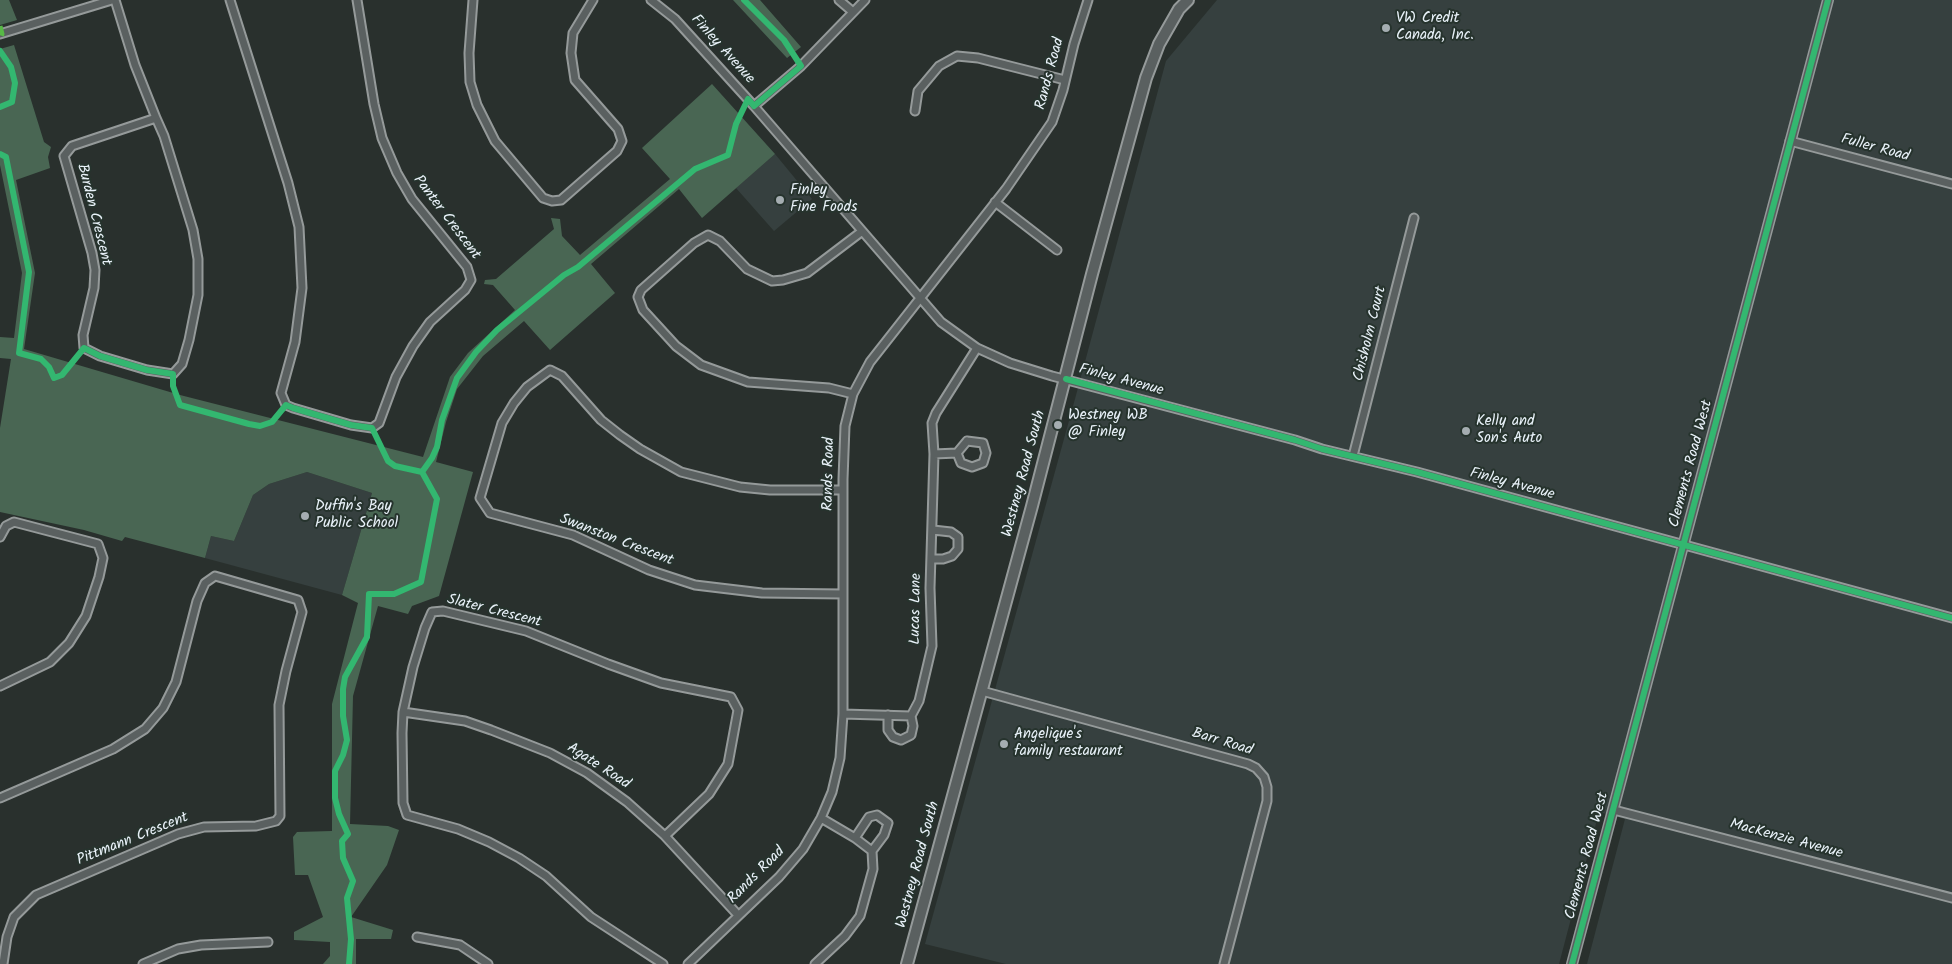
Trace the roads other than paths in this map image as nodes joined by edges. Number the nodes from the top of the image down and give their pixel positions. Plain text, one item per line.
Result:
1 (113, 0) edge
2 (230, 0) edge
3 (356, 0) edge
4 (473, 0) edge
5 (593, 0) edge
6 (651, 0) edge
7 (839, 0) edge
8 (865, 0) edge
9 (1088, 0) edge
10 (1188, 0) edge
11 (1828, 0) edge
12 (853, 12) junction
13 (0, 34) edge
14 (1065, 80) junction
15 (754, 106) junction
16 (915, 111) dead end
17 (156, 118) junction
18 (1790, 141) junction
19 (1952, 184) edge
20 (995, 202) junction
21 (1414, 218) dead end
22 (861, 232) junction
23 (1057, 250) dead end
24 (920, 298) junction
25 (978, 348) junction
26 (1066, 380) junction
27 (853, 394) junction
28 (956, 453) junction
29 (934, 454) junction
30 (1353, 456) junction
31 (842, 490) junction
32 (933, 530) junction
33 (0, 537) edge
34 (1684, 546) junction
35 (932, 559) junction
36 (843, 594) junction
37 (1952, 618) edge
38 (0, 686) edge
39 (982, 691) junction
40 (403, 712) junction
41 (843, 714) junction
42 (888, 715) junction
43 (911, 716) junction
44 (0, 798) edge
45 (1614, 810) junction
46 (821, 818) junction
47 (665, 836) junction
48 (855, 838) junction
49 (872, 851) junction
50 (1952, 898) edge
51 (738, 915) junction
52 (417, 937) dead end
53 (268, 942) dead end
54 (3, 964) edge
55 (143, 964) edge
56 (488, 964) edge
57 (662, 964) edge
58 (688, 964) edge
59 (816, 964) edge
60 (907, 964) edge
61 (1224, 964) edge
62 (1572, 964) edge

1 - 13 street
1 - 17 street, Burden Crescent
2 - 3 street, Panter Crescent
4 - 5 street
6 - 15 street, Finley Avenue
7 - 12 street
8 - 12 street
9 - 14 street, Rands Road
10 - 26 main road, Westney Road South
11 - 18 street, Clements Road West
12 - 15 street
14 - 16 street
14 - 20 street, Rands Road
15 - 22 street, Finley Avenue
17 - 17 street, Burden Crescent
18 - 19 street, Fuller Road
18 - 34 street, Clements Road West
20 - 23 street
20 - 24 street, Rands Road
21 - 30 street, Chisholm Court
22 - 24 street, Finley Avenue
22 - 27 street
24 - 25 street, Finley Avenue
24 - 27 street, Rands Road
25 - 26 street, Finley Avenue
25 - 29 street, Lucas Lane
26 - 30 street, Finley Avenue
26 - 39 main road, Westney Road South
27 - 31 street, Rands Road
28 - 28 street
28 - 29 street
29 - 32 street, Lucas Lane
30 - 34 street, Finley Avenue
31 - 36 street, Rands Road
31 - 36 street, Swanston Crescent
32 - 35 street, Lucas Lane
32 - 35 street, Lucas Lane
33 - 38 street
34 - 37 street, Finley Avenue
34 - 45 street, Clements Road West
35 - 43 street, Lucas Lane
36 - 41 street, Rands Road
39 - 60 main road, Westney Road South
39 - 61 street, Barr Road
40 - 47 street, Agate Road
40 - 47 street, Slater Crescent
40 - 57 street, Slater Crescent
41 - 42 street
41 - 46 street, Rands Road
42 - 43 street
42 - 43 street, Lucas Lane
44 - 54 street, Pittmann Crescent
45 - 50 street, MacKenzie Avenue
45 - 62 street, Clements Road West
46 - 48 street
46 - 51 street, Rands Road
47 - 51 street, Agate Road
48 - 49 street
48 - 49 street
49 - 59 street
51 - 58 street, Rands Road
52 - 56 street
53 - 55 street

